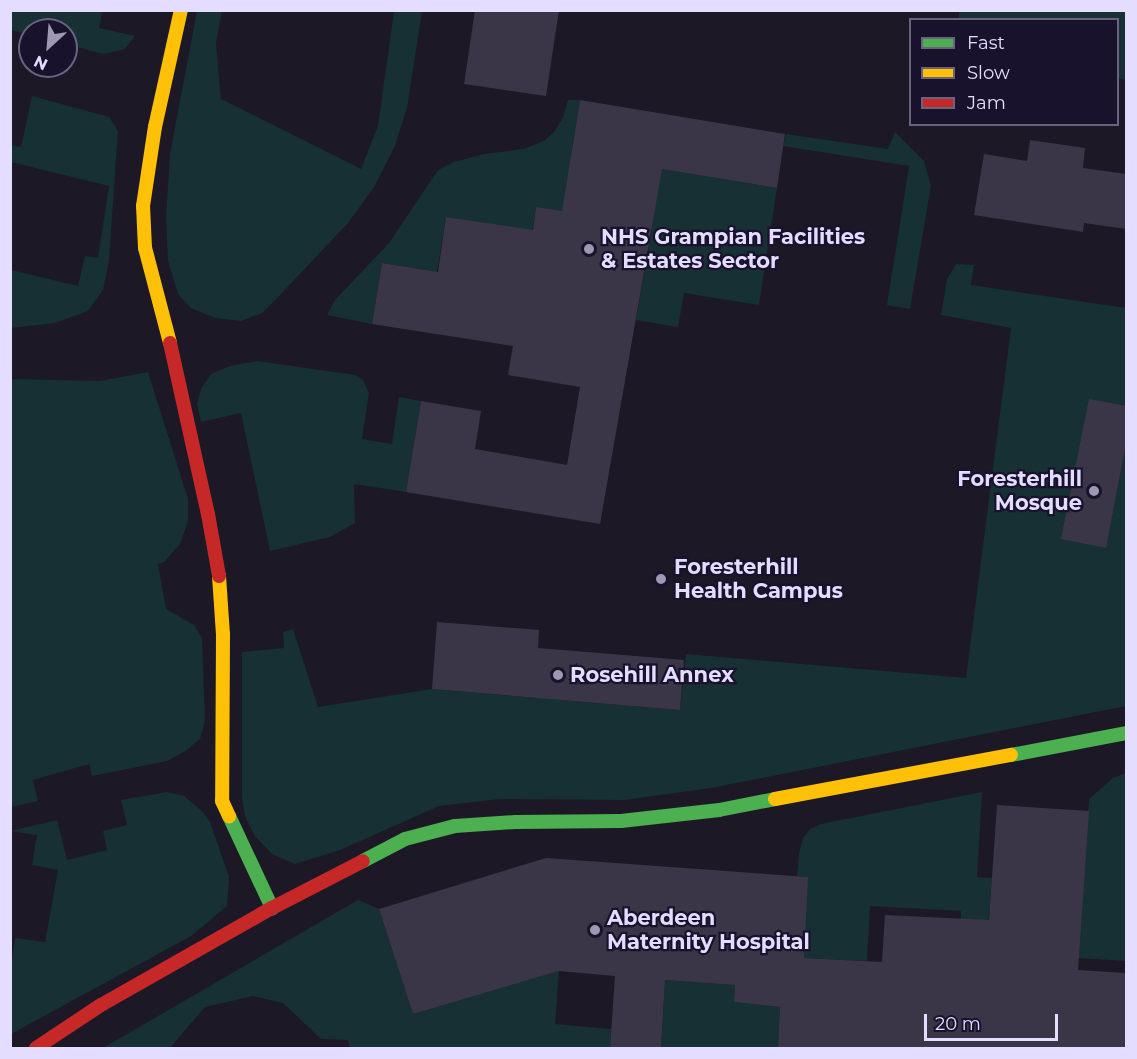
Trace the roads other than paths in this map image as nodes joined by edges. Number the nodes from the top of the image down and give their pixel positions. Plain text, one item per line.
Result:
1 (181, 10) edge
2 (1126, 733) edge
3 (272, 908) junction
4 (36, 1048) edge

1 - 3 street
2 - 3 street
3 - 4 street

